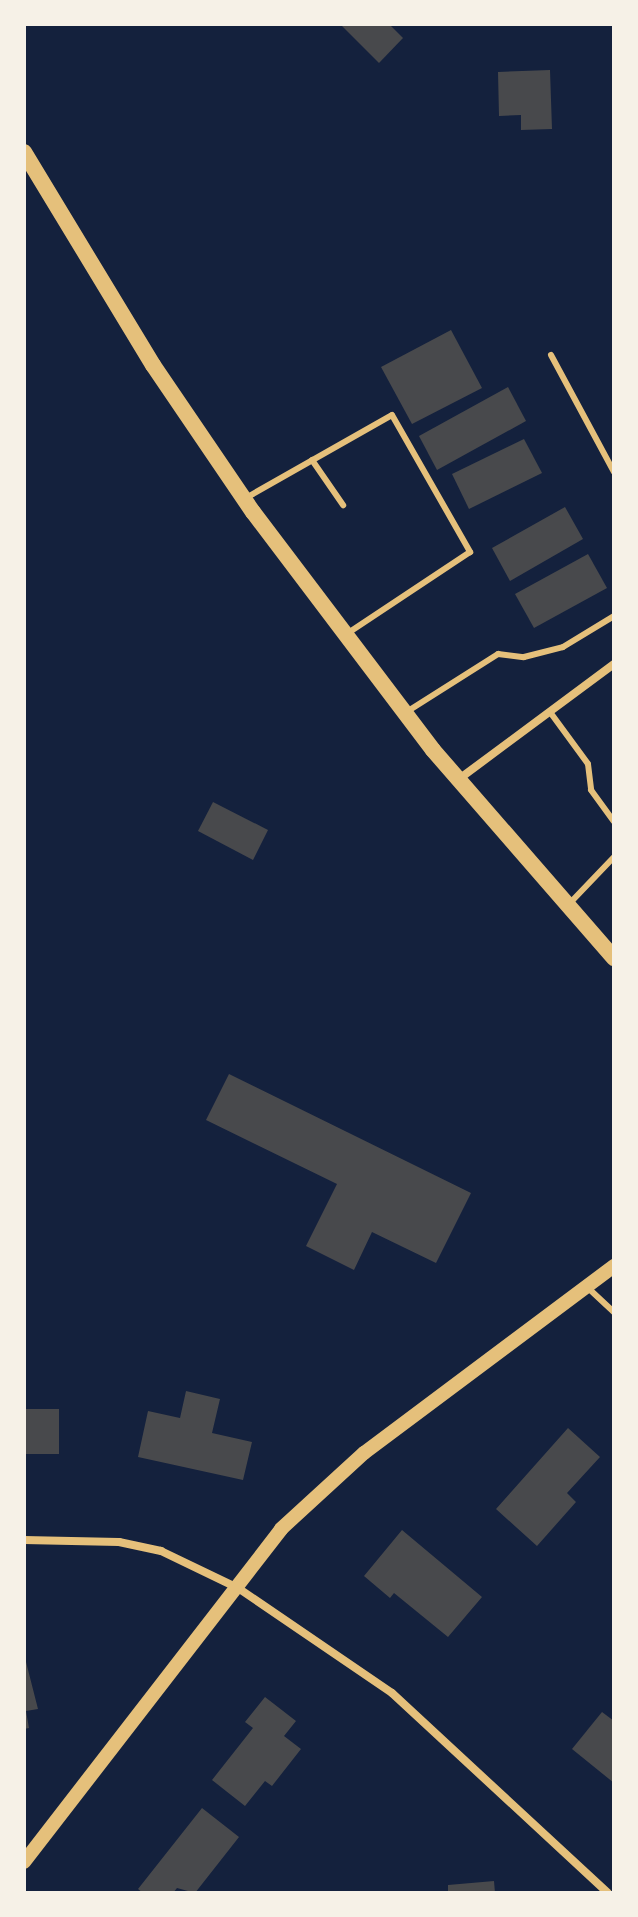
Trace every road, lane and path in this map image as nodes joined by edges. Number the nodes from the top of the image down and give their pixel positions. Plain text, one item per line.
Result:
1 (24, 152) edge
2 (551, 355) dead end
3 (312, 460) junction
4 (614, 472) edge
5 (244, 499) junction
6 (343, 505) dead end
7 (614, 616) edge
8 (346, 635) junction
9 (614, 664) edge
10 (550, 712) junction
11 (405, 713) junction
12 (458, 780) junction
13 (614, 822) edge
14 (614, 857) edge
15 (566, 907) junction
16 (612, 953) edge
17 (614, 1266) edge
18 (586, 1287) junction
19 (614, 1312) edge
20 (24, 1540) edge
21 (238, 1588) junction
22 (24, 1862) edge
23 (608, 1893) edge

1 - 5 main road
2 - 4 lane
3 - 5 lane
3 - 6 lane
3 - 8 lane
5 - 8 main road
7 - 11 lane
8 - 11 main road
9 - 10 street
10 - 12 street
10 - 13 lane
11 - 12 main road
12 - 15 main road
14 - 15 lane
15 - 16 main road
17 - 18 street
18 - 19 lane
18 - 21 street
20 - 21 street
21 - 22 street
21 - 23 street

